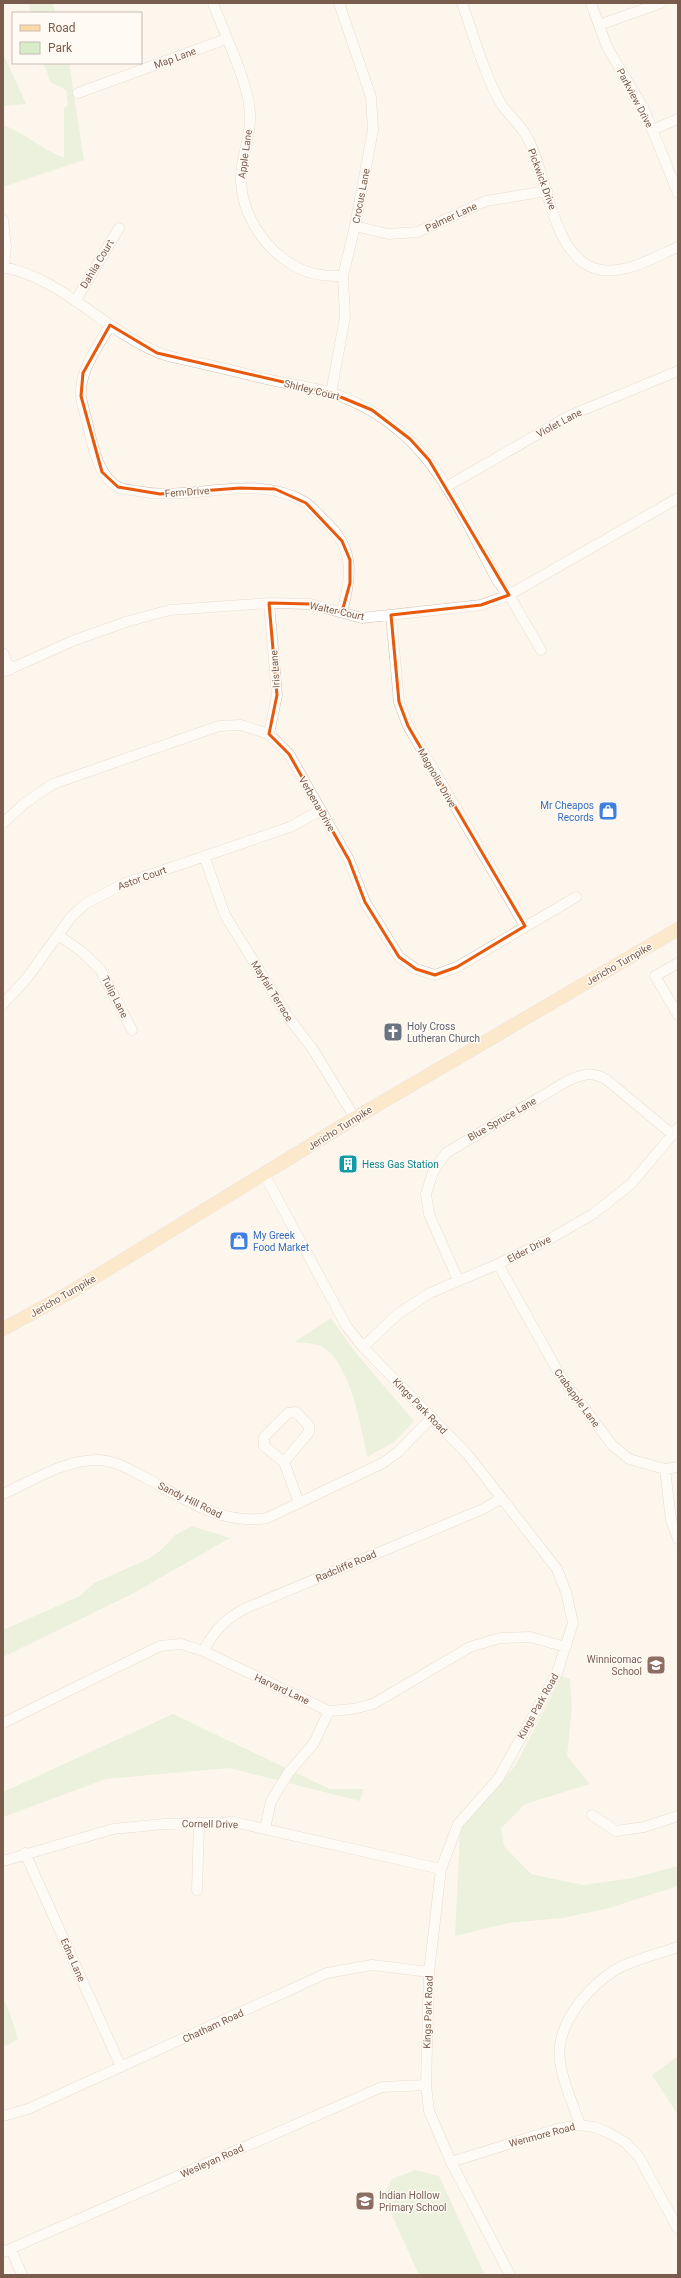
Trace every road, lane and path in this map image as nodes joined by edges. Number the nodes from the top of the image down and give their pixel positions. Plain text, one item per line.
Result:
1 (213, 3) edge
2 (339, 3) edge
3 (462, 3) edge
4 (591, 3) edge
5 (661, 3) edge
6 (599, 25) junction
7 (226, 39) junction
8 (78, 94) dead end
9 (678, 119) edge
10 (652, 130) junction
11 (547, 191) junction
12 (678, 193) edge
13 (3, 220) edge
14 (355, 226) junction
15 (119, 228) dead end
16 (678, 248) edge
17 (4, 267) edge
18 (343, 276) junction
19 (76, 300) junction
20 (110, 325) junction
21 (678, 371) edge
22 (331, 393) junction
23 (446, 486) junction
24 (678, 498) edge
25 (509, 595) junction
26 (269, 603) junction
27 (342, 612) junction
28 (392, 615) junction
29 (541, 650) dead end
30 (3, 653) edge
31 (6, 671) edge
32 (269, 734) junction
33 (320, 810) junction
34 (3, 823) edge
35 (204, 856) junction
36 (576, 897) dead end
37 (525, 926) junction
38 (678, 930) edge
39 (58, 935) junction
40 (678, 963) edge
41 (3, 1004) edge
42 (678, 1015) edge
43 (132, 1030) dead end
44 (355, 1118) junction
45 (675, 1132) edge
46 (264, 1174) junction
47 (498, 1264) junction
48 (458, 1280) junction
49 (3, 1329) edge
50 (362, 1347) junction
51 (431, 1418) junction
52 (284, 1462) junction
53 (678, 1467) edge
54 (665, 1469) junction
55 (3, 1494) edge
56 (502, 1498) junction
57 (299, 1503) junction
58 (678, 1539) edge
59 (566, 1647) junction
60 (203, 1651) junction
61 (329, 1711) junction
62 (3, 1723) edge
63 (592, 1815) dead end
64 (678, 1816) edge
65 (199, 1823) junction
66 (265, 1829) junction
67 (25, 1854) junction
68 (3, 1861) edge
69 (441, 1869) junction
70 (197, 1890) dead end
71 (678, 1947) edge
72 (429, 1972) junction
73 (121, 2067) junction
74 (426, 2086) junction
75 (3, 2116) edge
76 (580, 2125) junction
77 (451, 2162) junction
78 (678, 2229) edge
79 (7, 2251) edge
80 (22, 2275) edge
81 (510, 2275) edge

1 - 7 street, Apple Lane
2 - 14 street, Crocus Lane
3 - 11 street, Pickwick Drive
4 - 6 street, Parkview Drive
5 - 6 street
6 - 10 street, Parkview Drive
7 - 8 street, Map Lane
7 - 18 street, Apple Lane
9 - 10 street
10 - 12 street, Parkview Drive
11 - 14 street, Palmer Lane
11 - 16 street, Pickwick Drive
13 - 17 street
14 - 18 street, Crocus Lane
15 - 19 street, Dahlia Court
17 - 19 street, Shirley Court
18 - 22 street, Crocus Lane
19 - 20 street, Shirley Court
20 - 22 street, Shirley Court
20 - 27 street, Fern Drive
21 - 23 street, Violet Lane
22 - 23 street, Shirley Court
23 - 25 street, Shirley Court
24 - 25 street, Walter Court
25 - 28 street, Walter Court
25 - 29 street, Shirley Court
26 - 27 street, Walter Court
26 - 31 street, Walter Court
26 - 32 street, Iris Lane
27 - 28 street, Walter Court
28 - 37 street, Magnolia Drive
30 - 31 street
32 - 33 street, Verbena Drive
32 - 34 street, Verbena Drive
33 - 35 street, Astor Court
33 - 37 street, Verbena Drive
35 - 39 street, Astor Court
35 - 44 street, Mayfair Terrace
36 - 37 street, Verbena Drive
38 - 44 main road, Jericho Turnpike
39 - 41 street, Astor Court
39 - 43 street, Tulip Lane
40 - 42 street
44 - 46 main road, Jericho Turnpike
45 - 47 street, Elder Drive
45 - 48 street, Blue Spruce Lane
46 - 49 main road, Jericho Turnpike
46 - 50 street, Kings Park Road
47 - 48 street, Elder Drive
47 - 54 street, Crabapple Lane
48 - 50 street, Elder Drive
50 - 51 street, Kings Park Road
51 - 56 street, Kings Park Road
51 - 57 street, Sandy Hill Road
52 - 52 street
52 - 57 street
53 - 54 street, Crabapple Lane
54 - 58 street
55 - 57 street, Sandy Hill Road
56 - 59 street, Kings Park Road
56 - 60 street, Radcliffe Road
59 - 61 street
59 - 69 street, Kings Park Road
60 - 61 street, Harvard Lane
60 - 62 street, Harvard Lane
61 - 66 street
63 - 64 street
65 - 66 street, Cornell Drive
65 - 67 street, Cornell Drive
65 - 70 street
66 - 69 street, Cornell Drive
67 - 68 street, Cornell Drive
67 - 73 street, Edna Lane
69 - 72 street, Kings Park Road
71 - 76 street
72 - 73 street, Chatham Road
72 - 74 street, Kings Park Road
73 - 75 street, Chatham Road
74 - 77 street, Kings Park Road
74 - 79 street, Wesleyan Road
76 - 77 street, Wenmore Road
76 - 78 street, Wenmore Road
77 - 81 street, Kings Park Road
79 - 80 street

